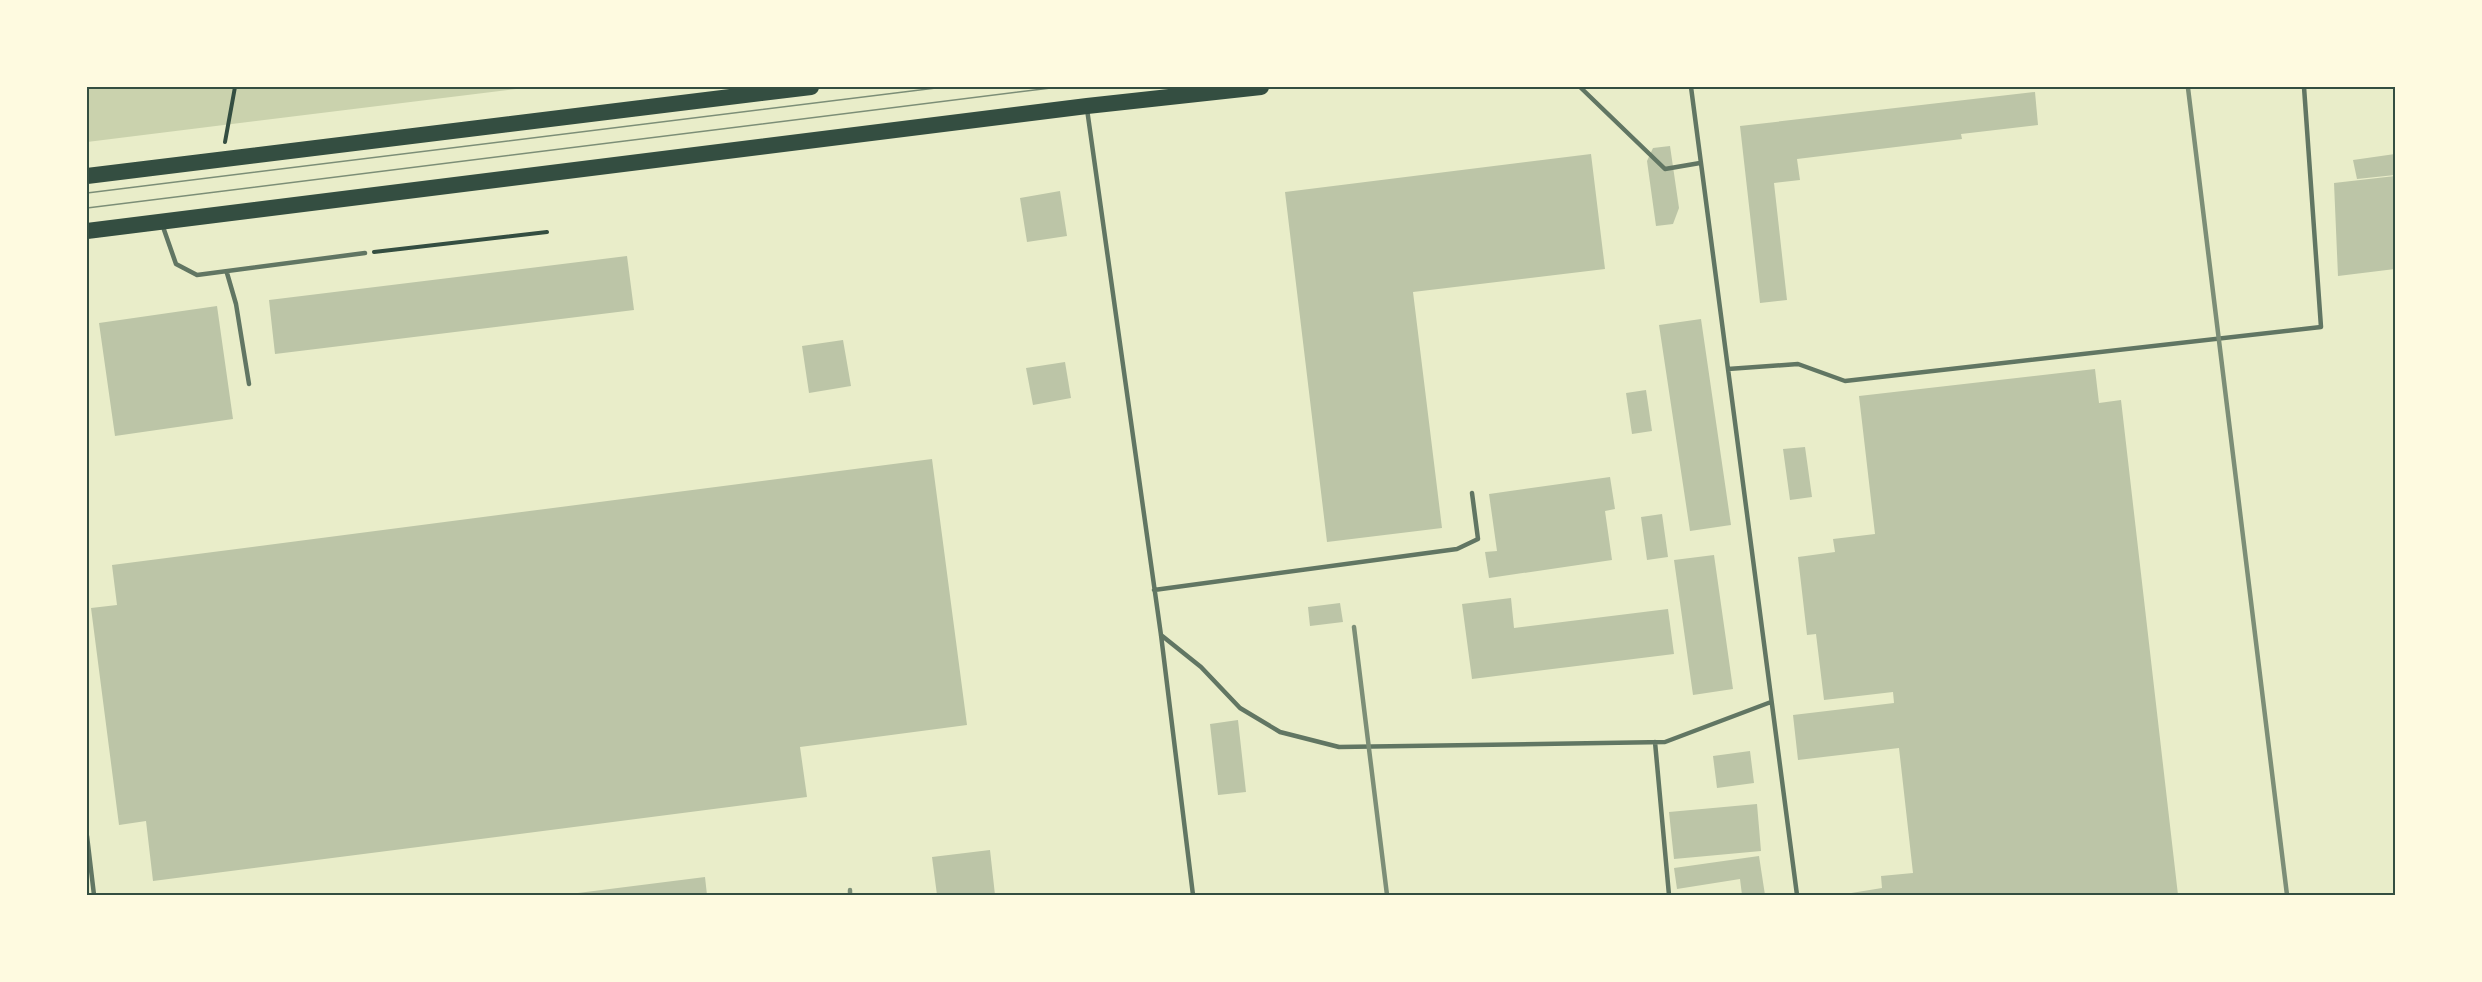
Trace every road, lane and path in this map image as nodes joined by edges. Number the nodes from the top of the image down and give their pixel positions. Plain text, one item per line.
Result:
1 (235, 87) edge
2 (811, 87) edge
3 (1261, 87) edge
4 (1580, 87) edge
5 (1691, 87) edge
6 (2304, 87) edge
7 (1087, 106) junction
8 (222, 159) junction
9 (1700, 163) junction
10 (87, 176) edge
11 (162, 222) junction
12 (87, 231) edge
13 (546, 232) dead end
14 (365, 253) joint
15 (227, 273) junction
16 (1728, 369) junction
17 (249, 384) dead end
18 (1472, 493) dead end
19 (1154, 590) junction
20 (1161, 635) junction
21 (1771, 702) junction
22 (1654, 742) junction
23 (87, 836) edge
24 (94, 895) edge
25 (1192, 895) edge
26 (1669, 895) edge
27 (1797, 895) edge

1 - 8 path
2 - 8 highway
3 - 7 highway
4 - 9 lane
5 - 9 lane
6 - 16 lane
7 - 11 highway
7 - 19 lane
8 - 10 highway
9 - 16 lane
11 - 12 highway
11 - 15 lane
13 - 14 path
14 - 15 lane
15 - 17 lane
16 - 21 lane
18 - 19 lane
19 - 20 lane
20 - 22 lane
20 - 25 lane
21 - 22 lane
21 - 27 lane
22 - 26 lane
23 - 24 lane

